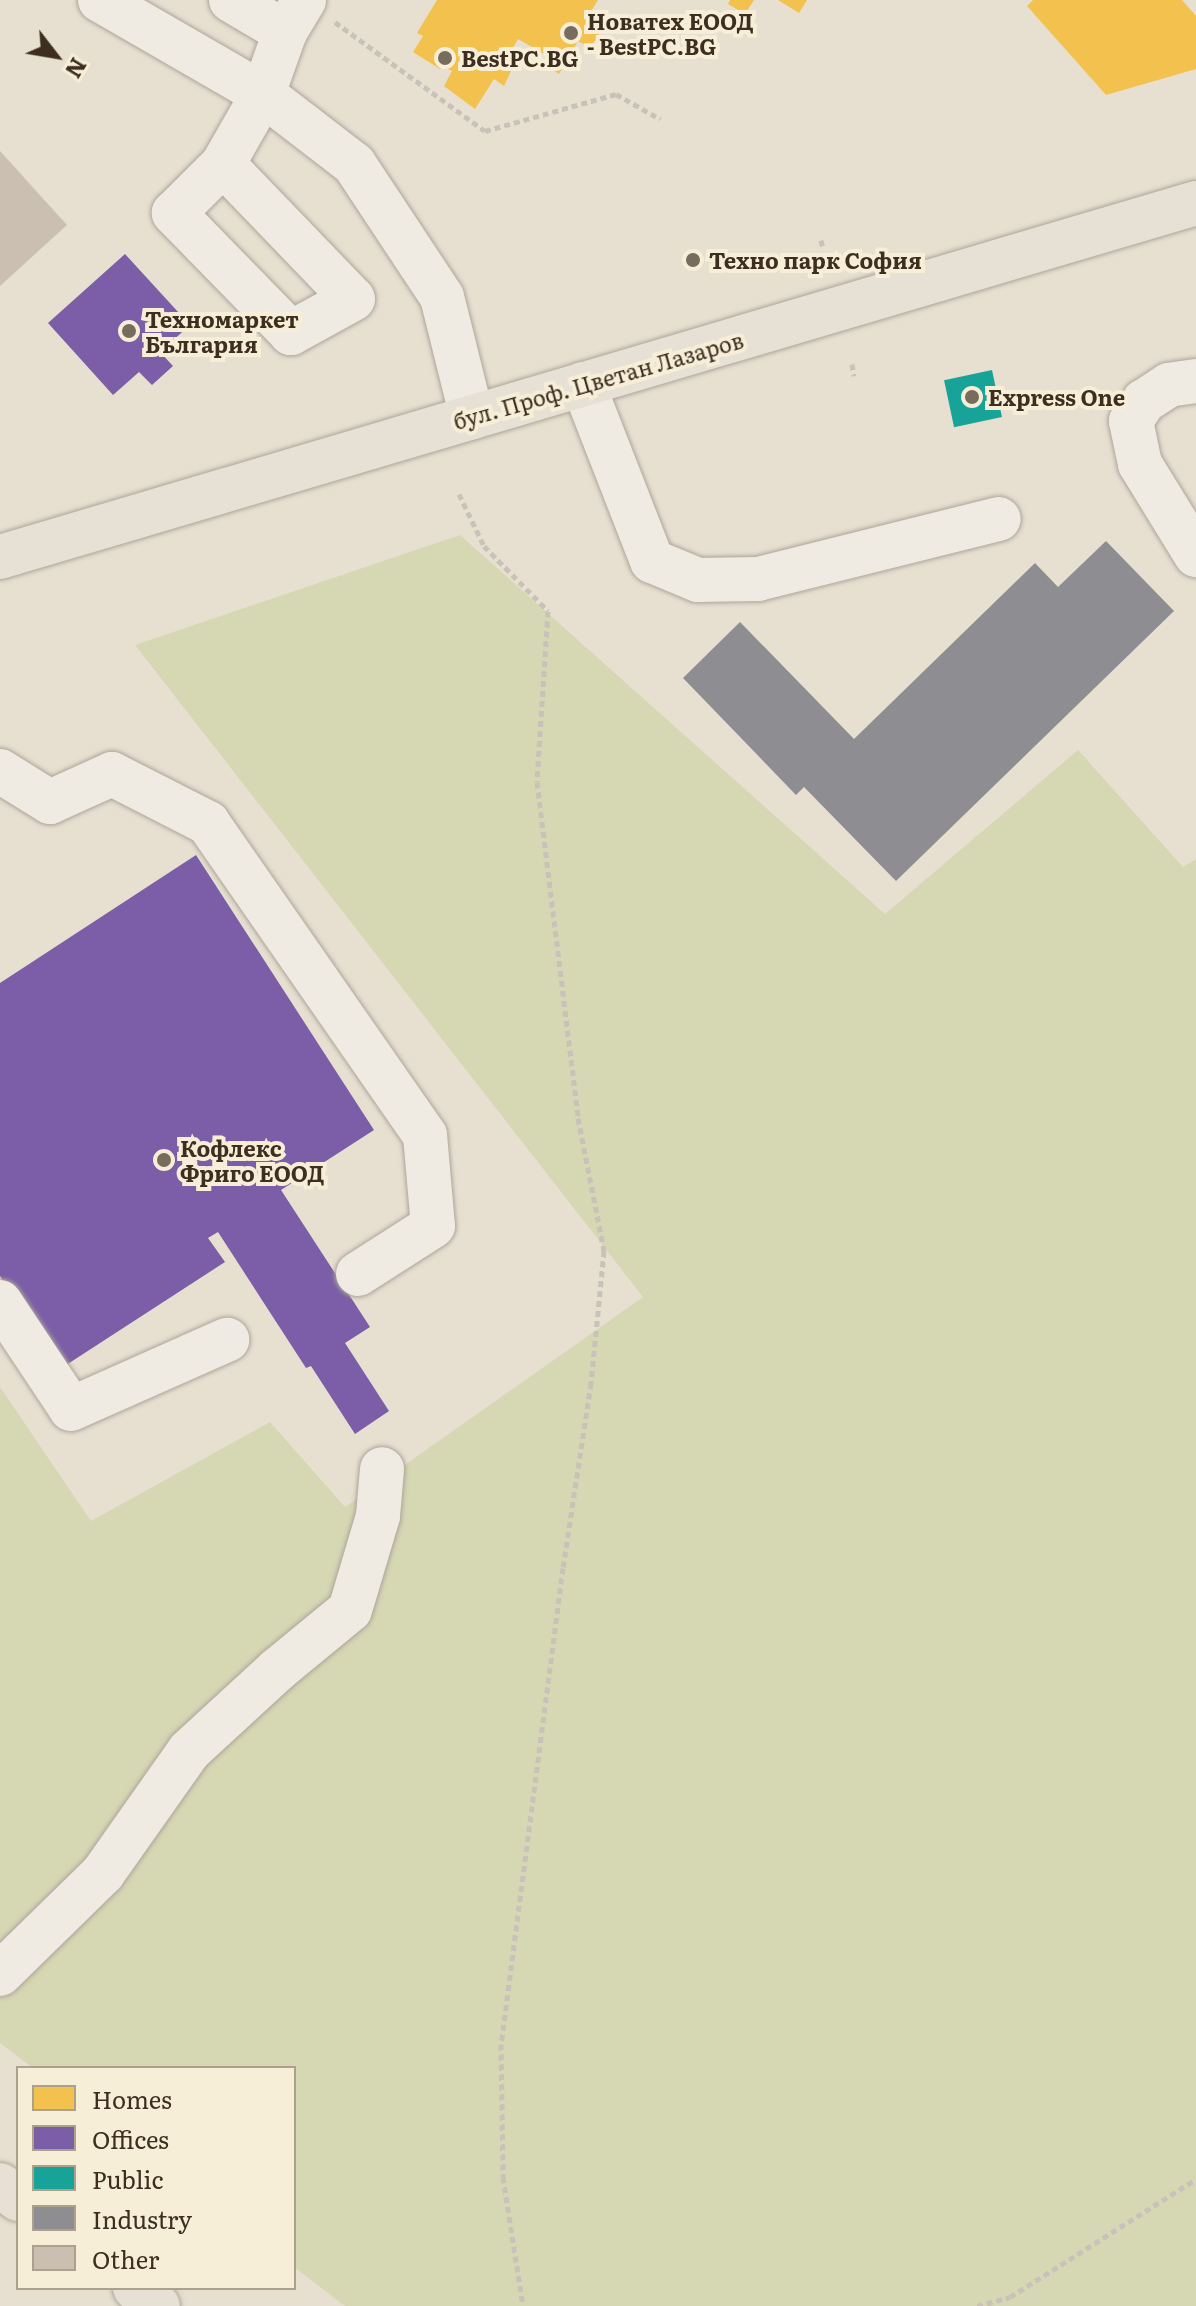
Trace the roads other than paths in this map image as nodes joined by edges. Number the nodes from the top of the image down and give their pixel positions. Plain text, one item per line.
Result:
1 (100, 0) edge
2 (231, 0) edge
3 (307, 17) edge
4 (263, 94) junction
5 (223, 164) dead end
6 (1196, 203) edge
7 (1196, 381) edge
8 (583, 384) junction
9 (472, 417) junction
10 (999, 519) dead end
11 (1196, 555) edge
12 (0, 557) edge
13 (0, 771) edge
14 (358, 1274) dead end
15 (0, 1302) edge
16 (227, 1340) dead end
17 (382, 1469) dead end
18 (0, 1974) edge
19 (0, 2185) edge
20 (16, 2197) edge
21 (138, 2290) edge
22 (158, 2306) edge

1 - 4 street
2 - 3 street
3 - 4 street
4 - 5 street
4 - 9 street
6 - 8 main road, бул. Проф. Цветан Лазаров
7 - 11 street
8 - 9 main road, бул. Проф. Цветан Лазаров
8 - 10 street
9 - 12 main road, бул. Проф. Цветан Лазаров
13 - 14 street
15 - 16 street
17 - 18 street
19 - 20 main road
21 - 22 main road

